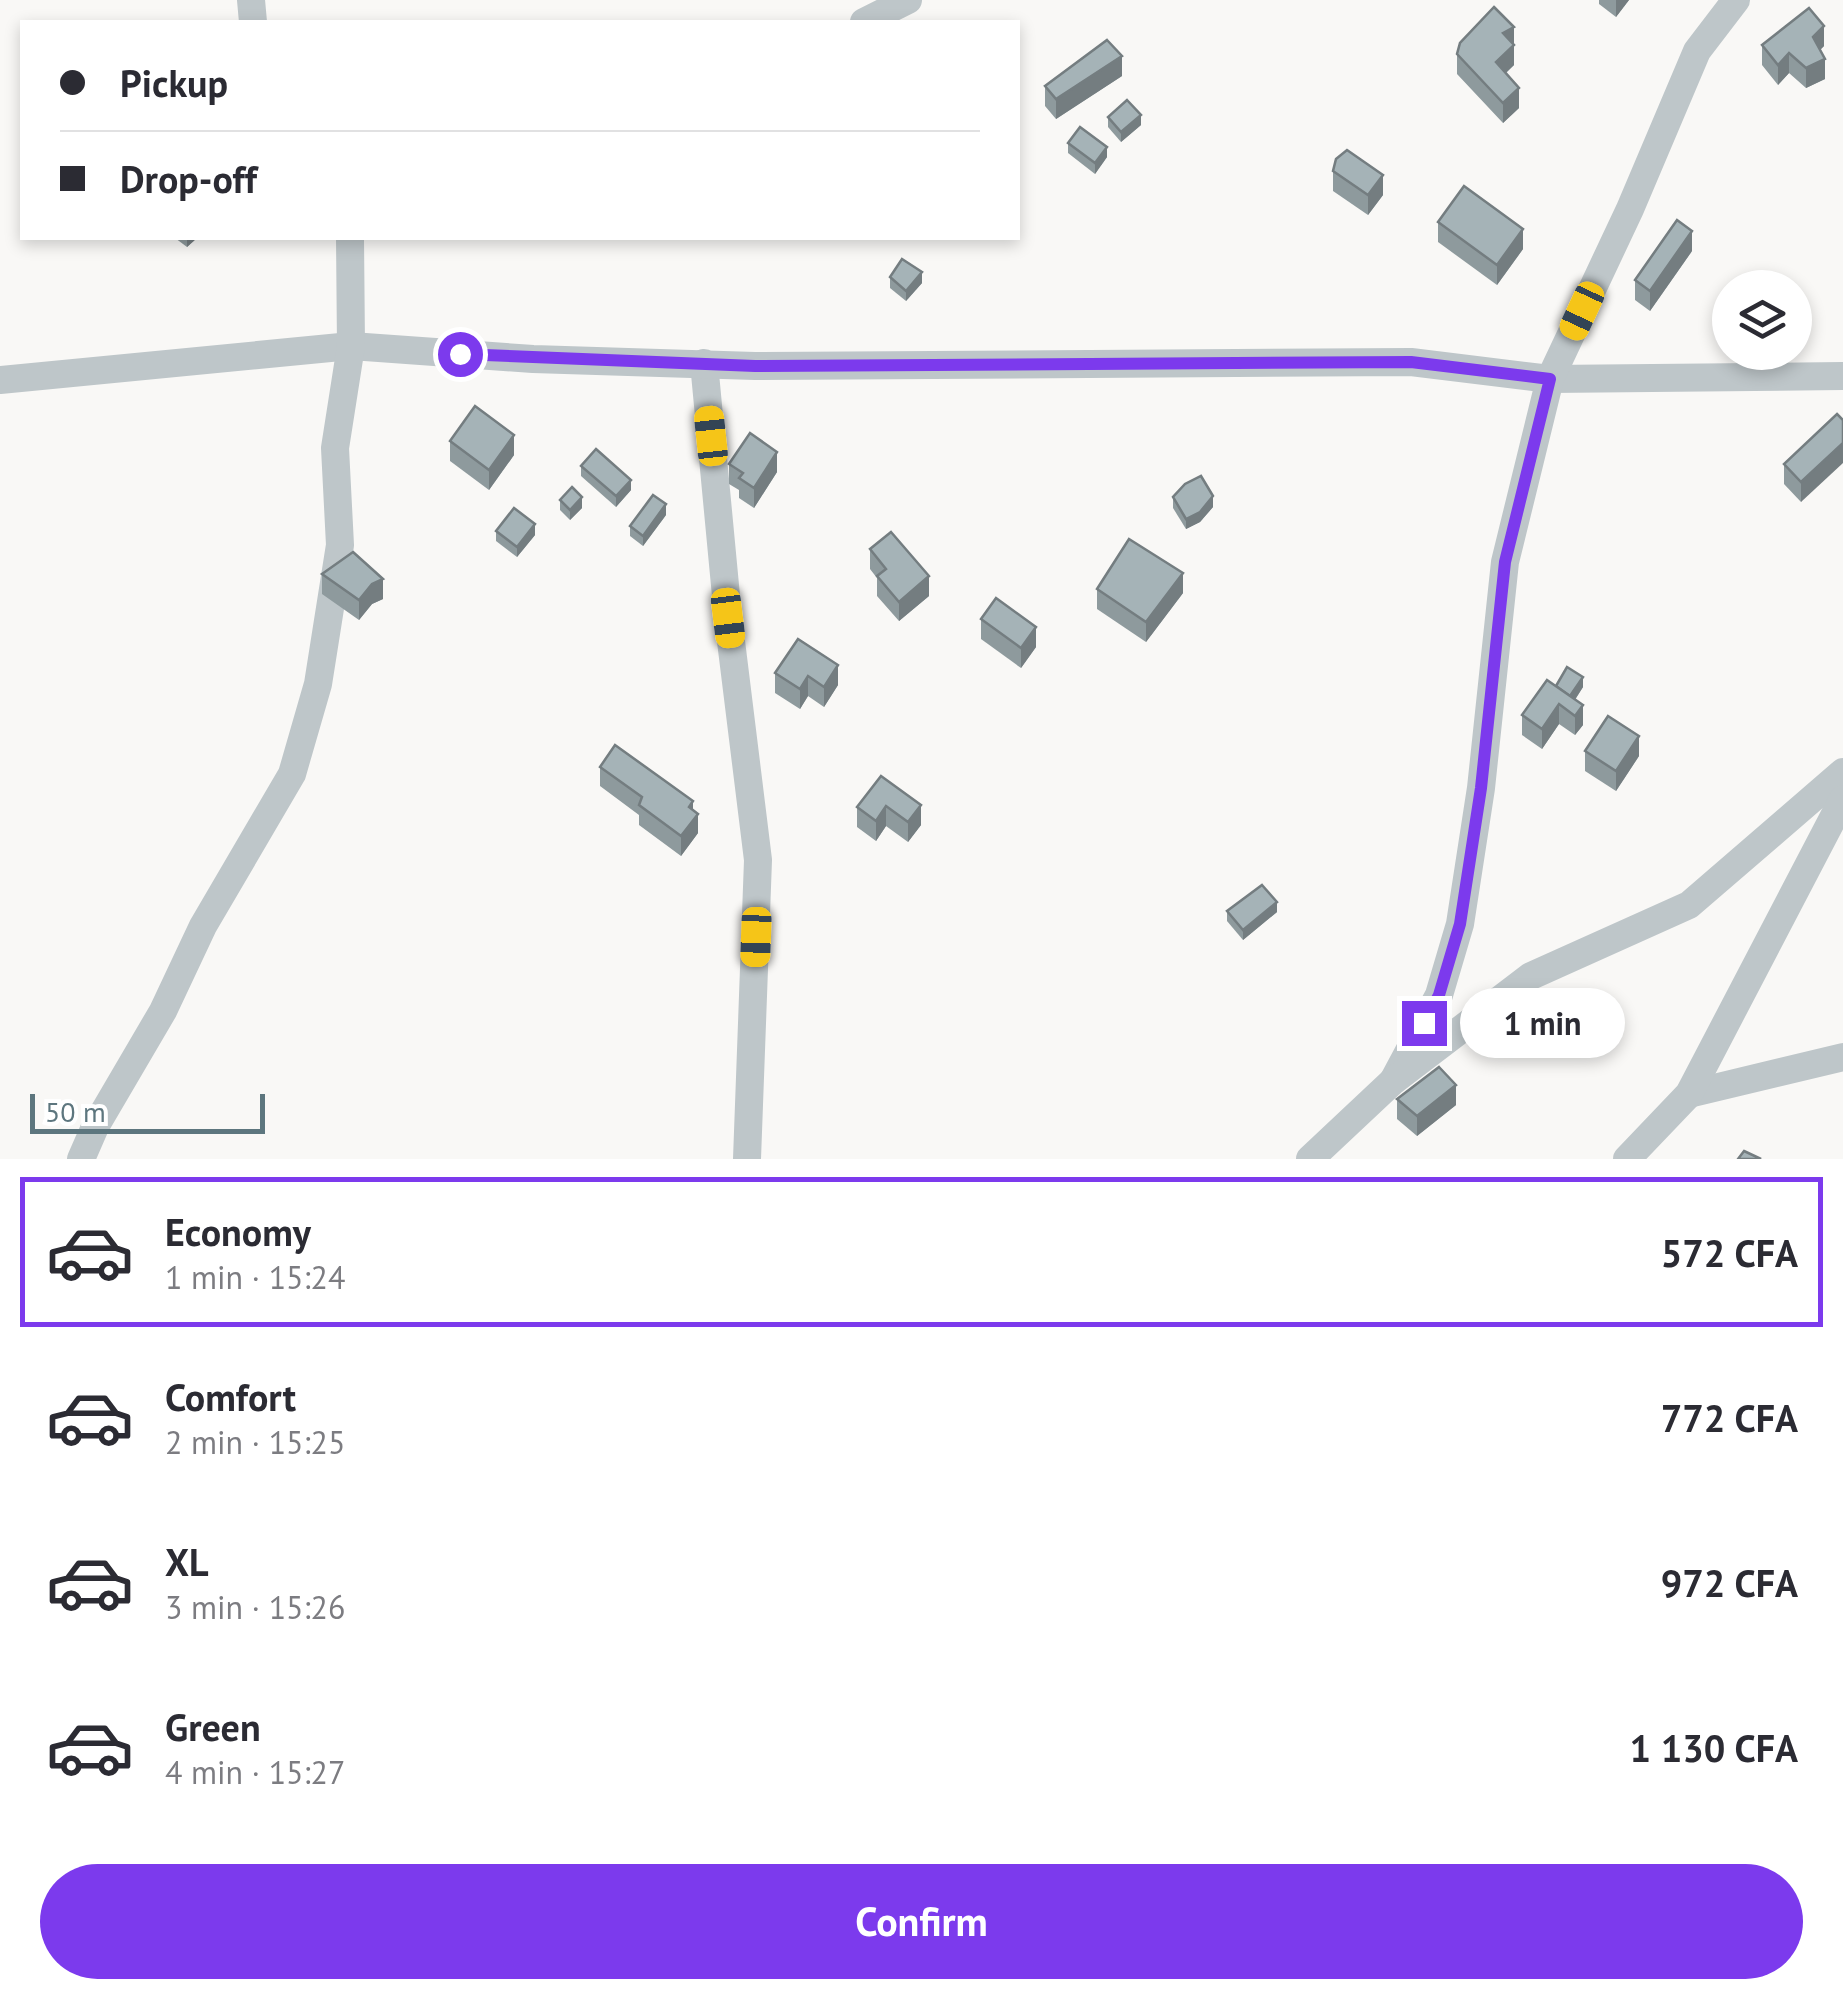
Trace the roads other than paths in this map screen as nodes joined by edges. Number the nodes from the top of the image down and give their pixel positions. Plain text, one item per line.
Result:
1 (908, 0) edge
2 (1736, 0) edge
3 (868, 20) edge
4 (350, 240) edge
5 (351, 346) junction
6 (704, 364) junction
7 (1843, 376) edge
8 (1550, 379) junction
9 (0, 380) edge
10 (1843, 772) edge
11 (1843, 799) edge
12 (1843, 1057) edge
13 (1393, 1080) junction
14 (1689, 1094) junction
15 (81, 1159) edge
16 (747, 1159) edge
17 (1310, 1159) edge
18 (1627, 1159) edge

1 - 3 street
2 - 8 street
4 - 5 street
5 - 6 street
5 - 9 street
5 - 15 street
6 - 8 street
6 - 16 street
7 - 8 street
8 - 13 street
10 - 13 street
11 - 14 street
12 - 14 street
13 - 17 street
14 - 18 street

